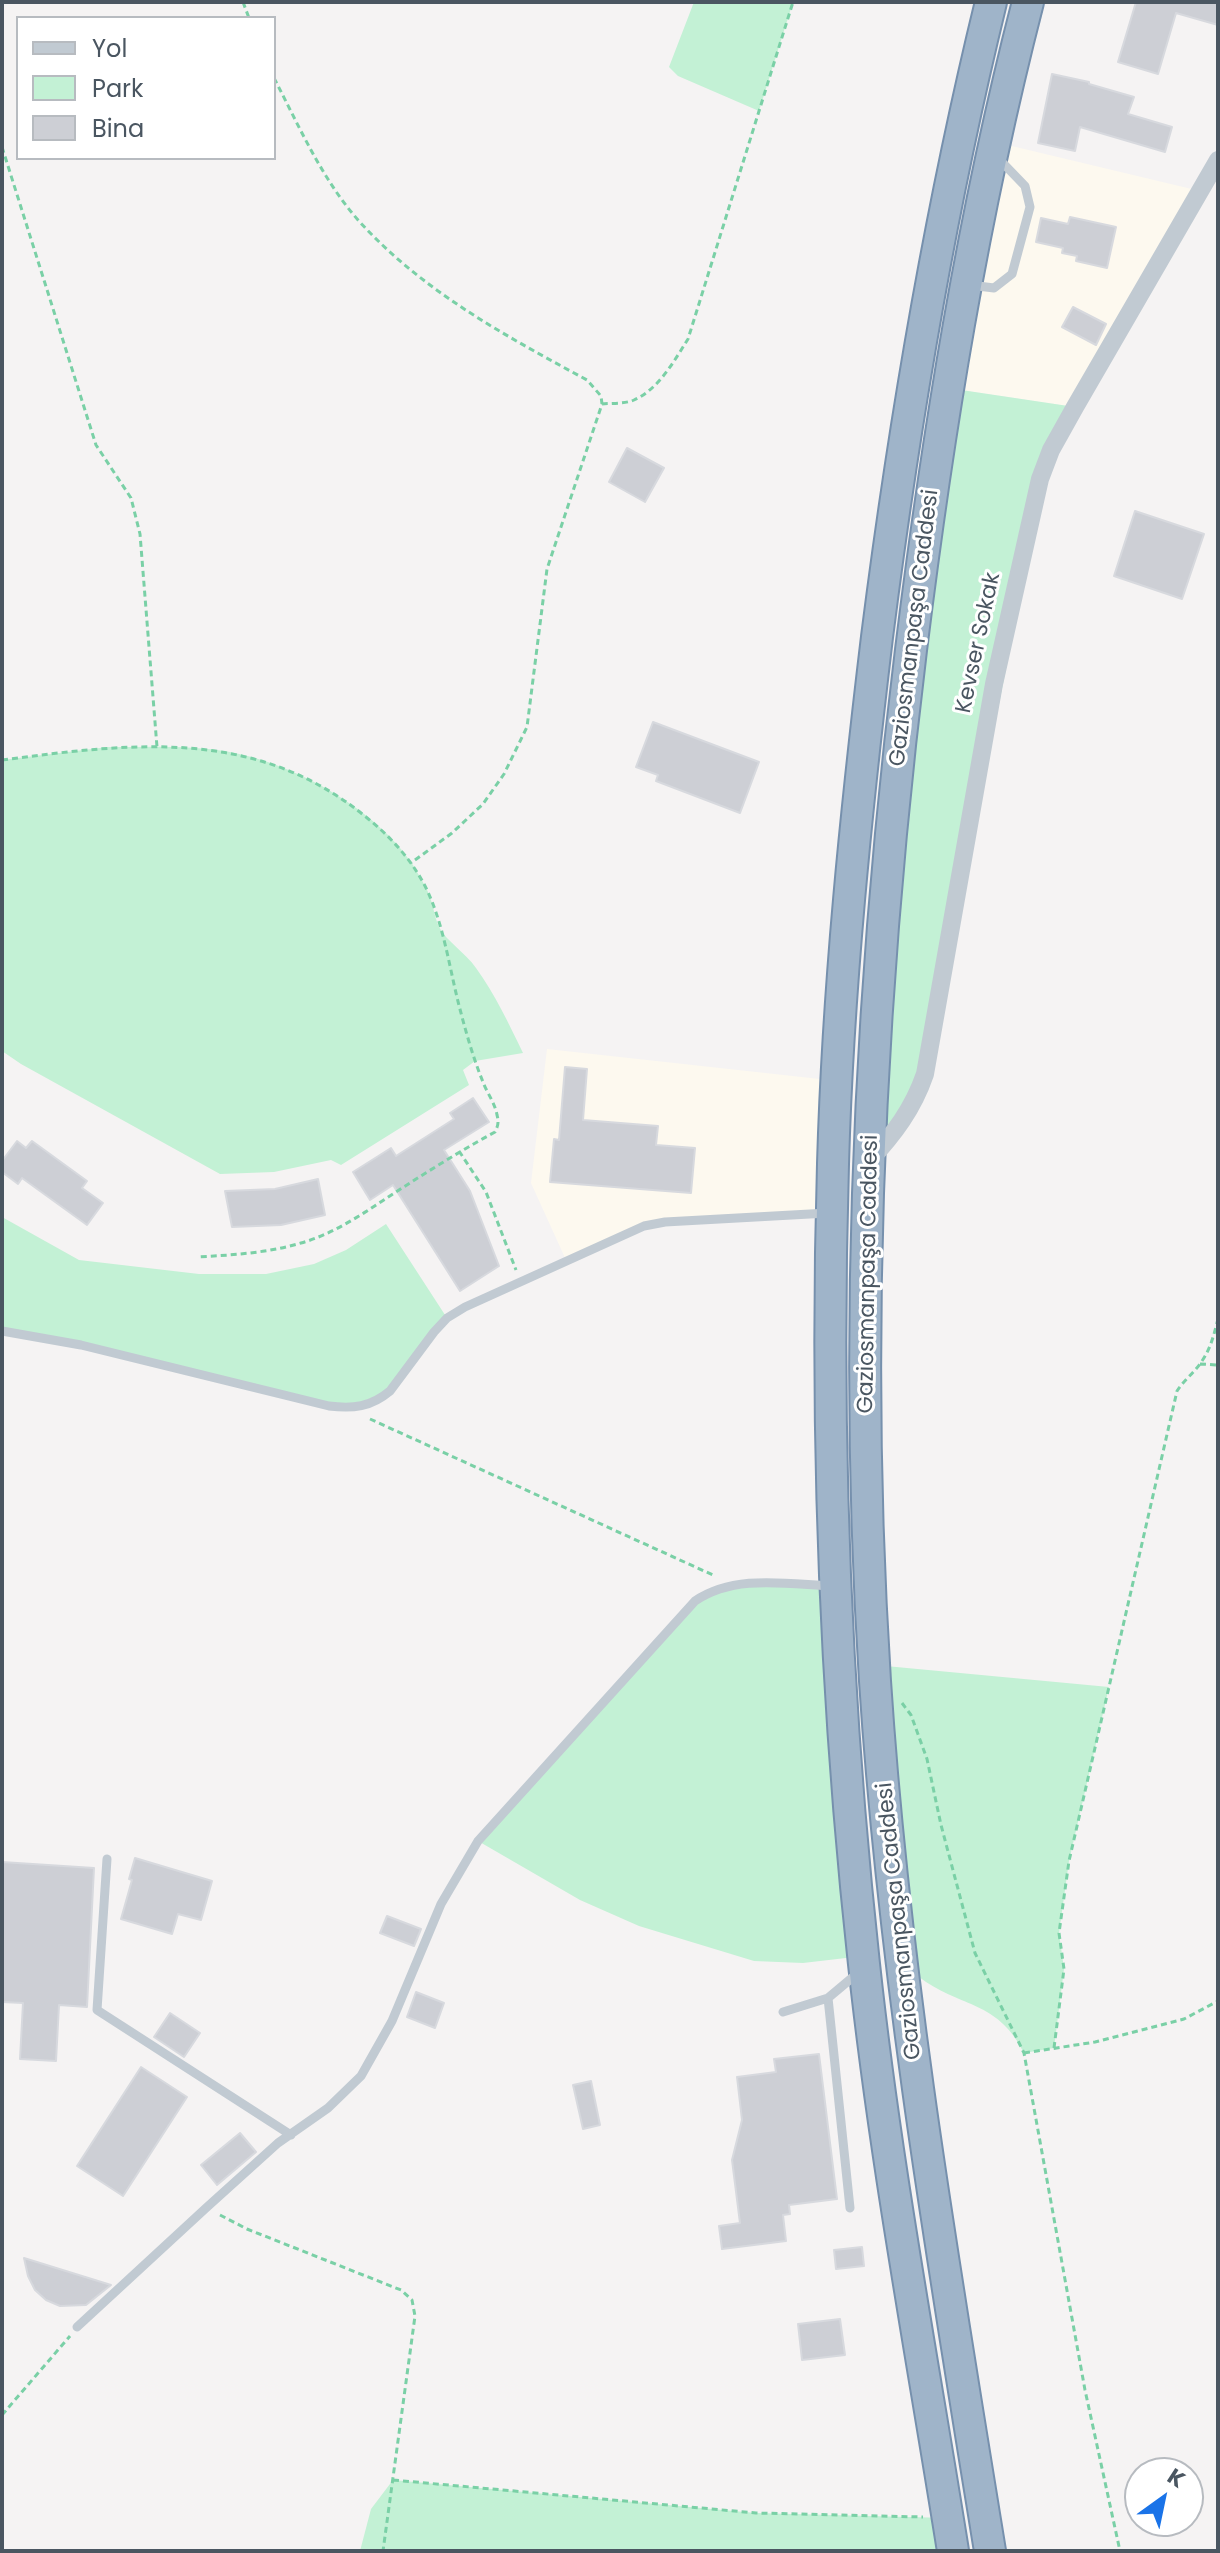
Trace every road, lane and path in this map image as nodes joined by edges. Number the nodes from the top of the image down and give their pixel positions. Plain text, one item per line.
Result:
1 (793, 2) edge
2 (991, 2) edge
3 (1028, 2) edge
4 (276, 82) edge
5 (2, 147) edge
6 (993, 153) junction
7 (1218, 160) edge
8 (966, 285) junction
9 (602, 404) junction
10 (157, 747) junction
11 (2, 760) edge
12 (411, 863) junction
13 (459, 1151) junction
14 (869, 1161) junction
15 (832, 1213) junction
16 (197, 1257) dead end
17 (520, 1281) junction
18 (1218, 1319) edge
19 (2, 1331) edge
20 (1200, 1364) junction
21 (1218, 1365) edge
22 (345, 1408) junction
23 (732, 1584) junction
24 (836, 1586) junction
25 (875, 1679) junction
26 (107, 1859) dead end
27 (864, 1966) junction
28 (828, 1998) junction
29 (1218, 2001) edge
30 (783, 2012) dead end
31 (1054, 2048) junction
32 (1024, 2053) junction
33 (291, 2135) junction
34 (206, 2208) junction
35 (850, 2208) dead end
36 (77, 2327) joint
37 (2, 2415) edge
38 (393, 2480) junction
39 (948, 2518) junction
40 (383, 2551) edge
41 (953, 2551) edge
42 (990, 2551) edge
43 (1120, 2551) edge

1 - 9 path
2 - 15 highway, Gaziosmanpaşa Caddesi
3 - 6 highway, Gaziosmanpaşa Caddesi
4 - 9 path
5 - 10 path
6 - 8 highway, Gaziosmanpaşa Caddesi
6 - 8 lane
7 - 14 street, Kevser Sokak
8 - 14 highway, Gaziosmanpaşa Caddesi
9 - 12 path
10 - 11 path
10 - 12 path
12 - 13 path
13 - 16 path
13 - 17 path
14 - 25 highway, Gaziosmanpaşa Caddesi
15 - 17 lane
15 - 24 highway, Gaziosmanpaşa Caddesi
17 - 22 lane
18 - 20 path
19 - 22 lane
20 - 21 path
20 - 31 path
22 - 23 path
23 - 24 lane
23 - 33 lane
24 - 27 highway, Gaziosmanpaşa Caddesi
25 - 32 path
25 - 42 highway, Gaziosmanpaşa Caddesi
26 - 33 lane
27 - 28 lane
27 - 39 highway, Gaziosmanpaşa Caddesi
28 - 30 lane
28 - 35 lane
29 - 31 path
31 - 32 path
32 - 43 path
33 - 34 lane
34 - 36 lane
34 - 38 path
36 - 37 path
38 - 39 path
38 - 40 path
39 - 41 highway, Gaziosmanpaşa Caddesi

